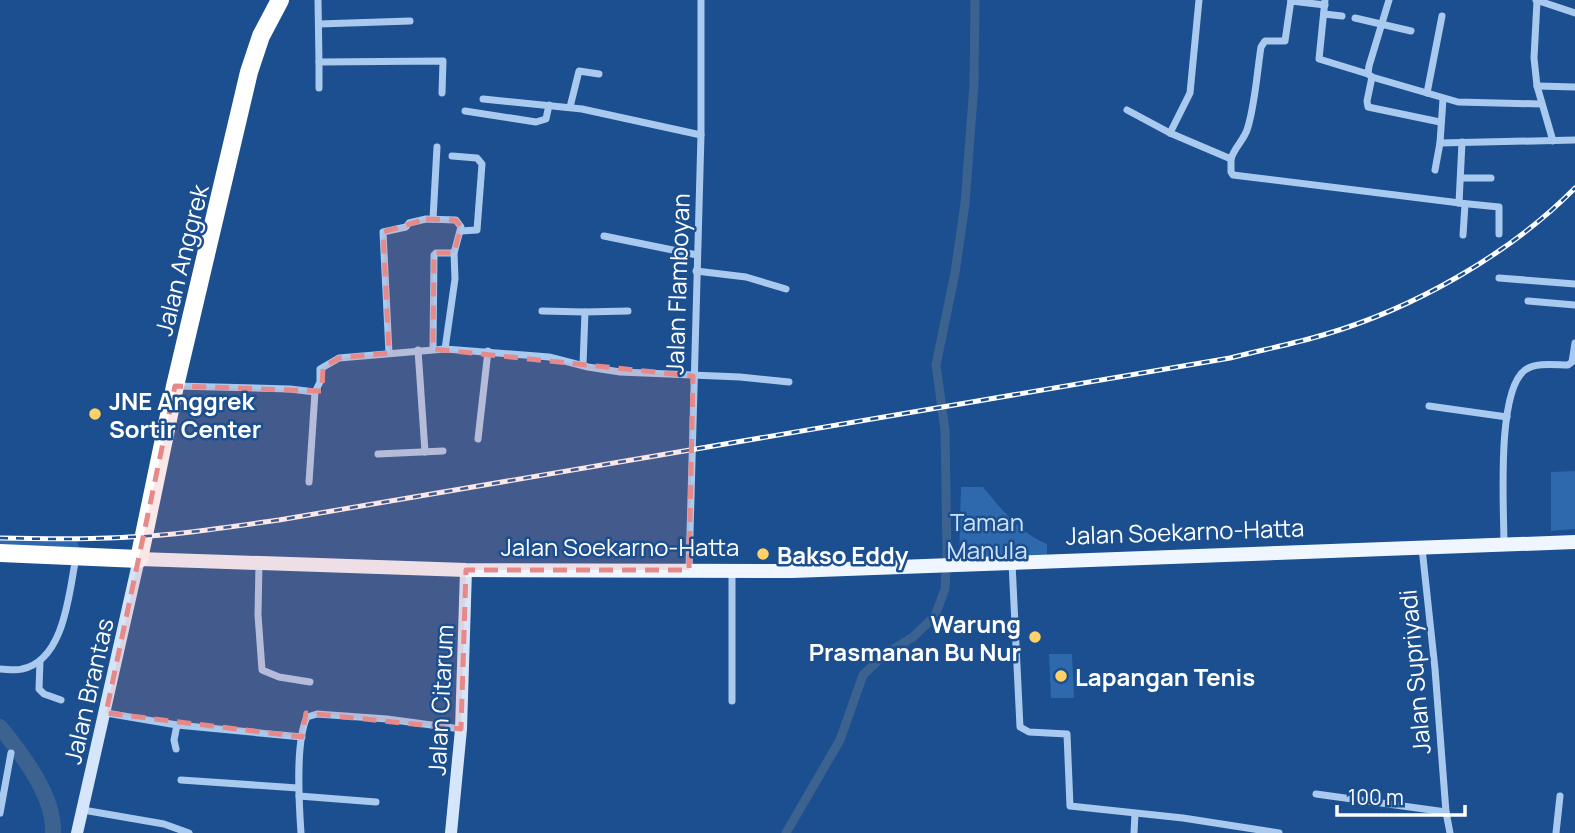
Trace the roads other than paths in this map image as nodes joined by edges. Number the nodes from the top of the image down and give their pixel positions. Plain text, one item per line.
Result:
1 (281, 0) edge
2 (318, 0) edge
3 (701, 0) edge
4 (1199, 0) edge
5 (1389, 0) edge
6 (1536, 0) edge
7 (1291, 1) edge
8 (1325, 2) edge
9 (1575, 13) edge
10 (1324, 14) junction
11 (1342, 16) dead end
12 (1442, 16) dead end
13 (1355, 18) dead end
14 (410, 21) dead end
15 (1382, 23) junction
16 (319, 24) junction
17 (1410, 32) dead end
18 (319, 62) junction
19 (598, 74) dead end
20 (1370, 75) junction
21 (1537, 86) junction
22 (1575, 87) edge
23 (319, 89) dead end
24 (442, 93) dead end
25 (1427, 93) junction
26 (483, 99) dead end
27 (1443, 99) junction
28 (1541, 104) junction
29 (549, 105) junction
30 (570, 107) junction
31 (1127, 110) dead end
32 (465, 111) dead end
33 (1440, 122) junction
34 (1170, 133) junction
35 (701, 135) junction
36 (1575, 140) edge
37 (1553, 141) junction
38 (1462, 142) junction
39 (1440, 143) junction
40 (438, 147) dead end
41 (452, 156) dead end
42 (1230, 159) junction
43 (1435, 170) dead end
44 (1461, 178) junction
45 (1491, 178) dead end
46 (1462, 203) junction
47 (433, 219) junction
48 (461, 231) junction
49 (1499, 234) dead end
50 (1463, 235) dead end
51 (604, 236) dead end
52 (454, 253) junction
53 (697, 255) junction
54 (696, 271) junction
55 (1499, 278) dead end
56 (1575, 284) edge
57 (786, 289) dead end
58 (1528, 301) dead end
59 (1575, 305) edge
60 (542, 311) dead end
61 (628, 311) dead end
62 (585, 312) junction
63 (1575, 344) edge
64 (433, 349) junction
65 (446, 349) junction
66 (418, 350) junction
67 (488, 351) junction
68 (388, 353) junction
69 (583, 365) junction
70 (693, 376) junction
71 (789, 382) dead end
72 (175, 386) junction
73 (314, 392) junction
74 (1429, 406) dead end
75 (1507, 417) junction
76 (478, 439) dead end
77 (425, 452) junction
78 (443, 452) dead end
79 (378, 454) dead end
80 (309, 482) dead end
81 (1575, 542) edge
82 (1504, 545) junction
83 (1434, 547) junction
84 (0, 553) edge
85 (76, 556) junction
86 (139, 559) junction
87 (259, 562) junction
88 (1012, 563) junction
89 (466, 570) junction
90 (689, 570) junction
91 (732, 571) junction
92 (40, 660) junction
93 (0, 669) edge
94 (310, 682) dead end
95 (61, 700) dead end
96 (732, 701) dead end
97 (106, 713) junction
98 (177, 725) junction
99 (461, 729) junction
100 (302, 737) junction
101 (176, 749) dead end
102 (11, 752) dead end
103 (181, 780) dead end
104 (298, 792) junction
105 (1316, 794) dead end
106 (2, 795) edge
107 (1560, 796) dead end
108 (376, 802) dead end
109 (83, 810) junction
110 (1446, 812) junction
111 (0, 813) edge
112 (1135, 814) junction
113 (1216, 823) junction
114 (77, 833) edge
115 (189, 833) edge
116 (301, 833) edge
117 (451, 833) edge
118 (1134, 833) edge
119 (1215, 833) edge
120 (1279, 833) edge
121 (1450, 833) edge
122 (1556, 833) edge

1 - 72 highway, Jalan Anggrek
2 - 16 street
3 - 35 street, Jalan Flamboyan
4 - 34 street
5 - 15 street
6 - 9 street
6 - 21 street
7 - 8 street
7 - 42 street
8 - 10 street
10 - 11 street
10 - 20 street
12 - 25 street
13 - 15 street
14 - 16 street
15 - 17 street
15 - 20 street
16 - 18 street
18 - 23 street
18 - 24 street
19 - 30 street
20 - 25 street
20 - 33 street
21 - 22 street
21 - 28 street
25 - 27 street
26 - 29 street
27 - 28 street
27 - 33 street
28 - 37 street
29 - 30 street
29 - 32 street
30 - 35 street
31 - 34 street
33 - 39 street
34 - 42 street
35 - 53 street, Jalan Flamboyan
36 - 37 street
37 - 38 street
38 - 39 street
38 - 44 street
39 - 43 street
40 - 47 street
41 - 48 street
42 - 46 street
44 - 45 street
44 - 46 street
46 - 49 street
46 - 50 street
47 - 48 street
47 - 68 street
48 - 52 street
51 - 53 street
52 - 64 street
52 - 65 street
53 - 54 street, Jalan Flamboyan
54 - 57 street
54 - 70 street, Jalan Flamboyan
55 - 56 street
58 - 59 street
60 - 62 street
61 - 62 street
62 - 69 street
63 - 75 street
64 - 65 street
64 - 66 street
65 - 67 street
66 - 68 street
66 - 77 street
67 - 69 street
67 - 76 street
68 - 73 street
69 - 70 street
70 - 71 street
70 - 90 street, Jalan Flamboyan
72 - 73 street
72 - 86 highway, Jalan Anggrek
73 - 80 street
74 - 75 street
75 - 82 street
77 - 78 street
77 - 79 street
81 - 82 main road, Jalan Soekarno-Hatta
82 - 83 main road, Jalan Soekarno-Hatta
83 - 88 main road, Jalan Soekarno-Hatta
83 - 110 street, Jalan Supriyadi
84 - 85 highway, Jalan Soekarno-Hatta
85 - 86 highway, Jalan Soekarno-Hatta
85 - 92 street
86 - 87 main road, Jalan Soekarno-Hatta
86 - 97 main road, Jalan Brantas
87 - 89 main road, Jalan Soekarno-Hatta
87 - 94 street
88 - 91 main road, Jalan Soekarno-Hatta
88 - 112 street
89 - 90 main road, Jalan Soekarno-Hatta
89 - 99 main road, Jalan Citarum
90 - 91 main road, Jalan Soekarno-Hatta
91 - 96 street
92 - 93 street
92 - 95 street
97 - 98 street
97 - 109 main road, Jalan Brantas
98 - 100 street
98 - 101 street
99 - 100 street
99 - 117 main road, Jalan Citarum
100 - 104 street
102 - 106 street
103 - 104 street
104 - 108 street
104 - 116 street
105 - 110 street
106 - 111 street
107 - 122 street
109 - 114 main road, Jalan Brantas
109 - 115 street
110 - 121 street, Jalan Supriyadi
112 - 113 street
112 - 118 street
113 - 119 street
113 - 120 street

